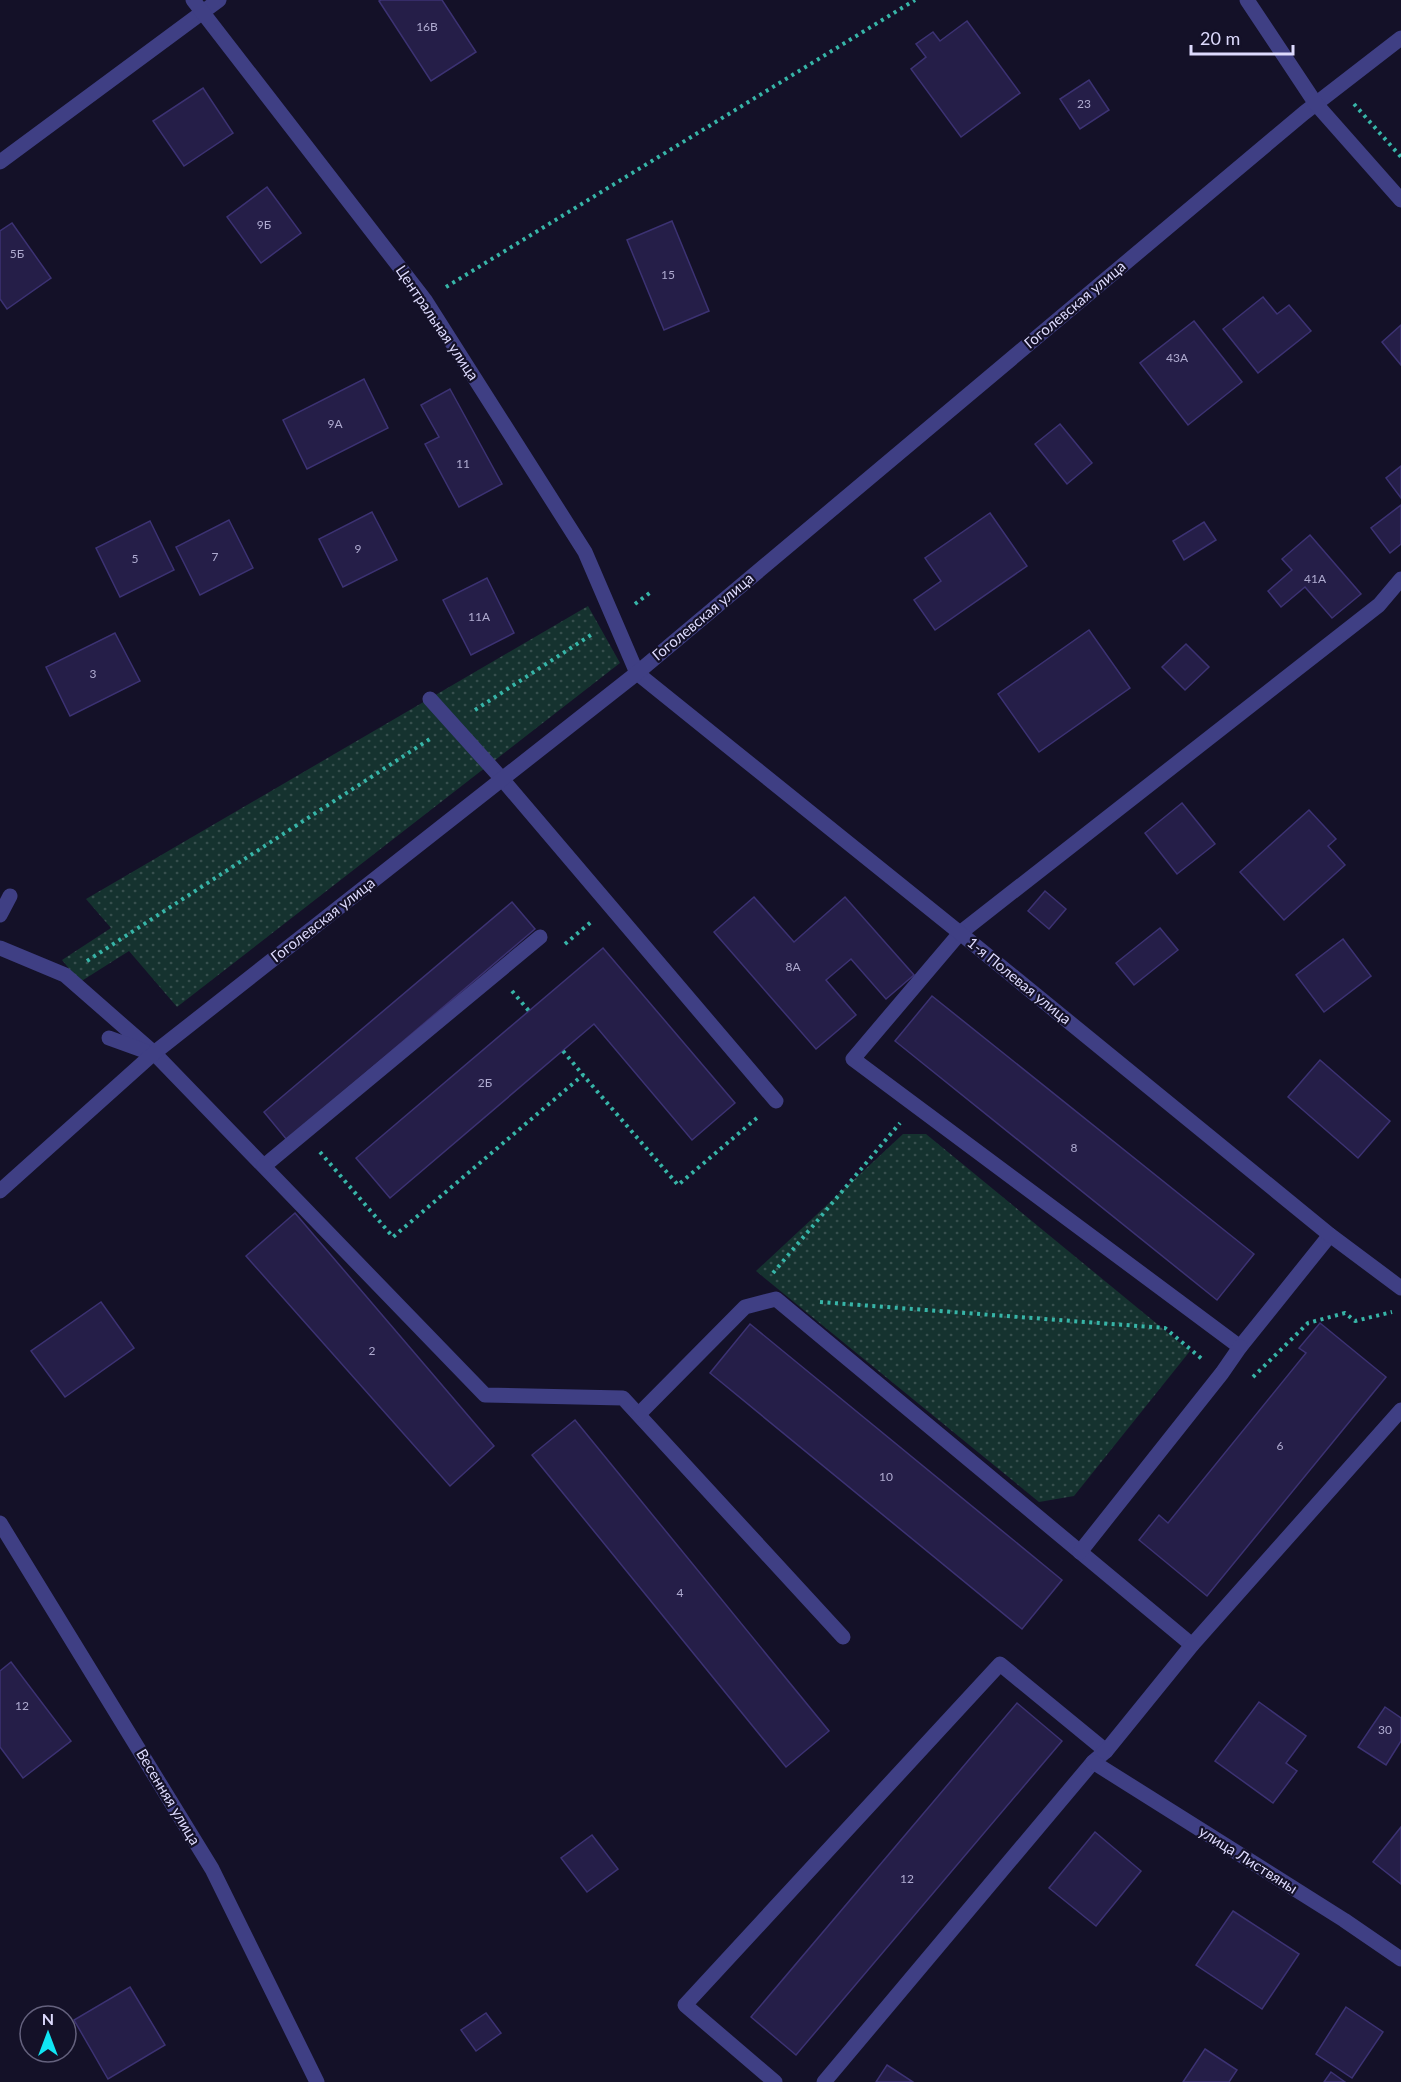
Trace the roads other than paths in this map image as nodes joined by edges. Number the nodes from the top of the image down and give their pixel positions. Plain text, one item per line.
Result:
1 (193, 0) edge
2 (219, 0) edge
3 (1247, 0) edge
4 (204, 13) junction
5 (1401, 38) edge
6 (1316, 104) junction
7 (0, 162) edge
8 (1401, 200) edge
9 (1401, 579) edge
10 (638, 673) junction
11 (430, 699) dead end
12 (502, 779) junction
13 (10, 896) dead end
14 (0, 915) edge
15 (960, 933) junction
16 (540, 937) dead end
17 (0, 948) edge
18 (109, 1038) dead end
19 (154, 1053) junction
20 (776, 1101) road end
21 (264, 1166) junction
22 (0, 1191) edge
23 (1330, 1235) junction
24 (1401, 1288) edge
25 (1239, 1347) junction
26 (1401, 1410) edge
27 (639, 1414) junction
28 (0, 1523) edge
29 (1080, 1552) junction
30 (843, 1637) dead end
31 (1192, 1645) junction
32 (1106, 1751) junction
33 (1094, 1762) junction
34 (1401, 1959) edge
35 (317, 2082) edge
36 (775, 2082) edge
37 (824, 2082) edge

1 - 4 street, Центральная улица
2 - 4 street
3 - 6 street
4 - 7 street
4 - 10 street, Центральная улица
5 - 6 street, Гоголевская улица
6 - 8 street
6 - 10 street, Гоголевская улица
9 - 15 street
10 - 12 street, Гоголевская улица
10 - 15 street, 1-я Полевая улица
11 - 12 street
12 - 19 street, Гоголевская улица
12 - 20 street
13 - 14 street
15 - 23 street, 1-я Полевая улица
15 - 25 street
16 - 21 street
17 - 19 street
18 - 19 street
19 - 21 street
19 - 22 street, Гоголевская улица
21 - 27 street
23 - 24 street, 1-я Полевая улица
23 - 25 street
25 - 29 street
26 - 31 street
27 - 29 street
27 - 30 street
28 - 35 street, Весенняя улица
29 - 31 street
31 - 32 street
32 - 33 street
32 - 36 street
33 - 34 street, улица Листвяны
33 - 37 street

